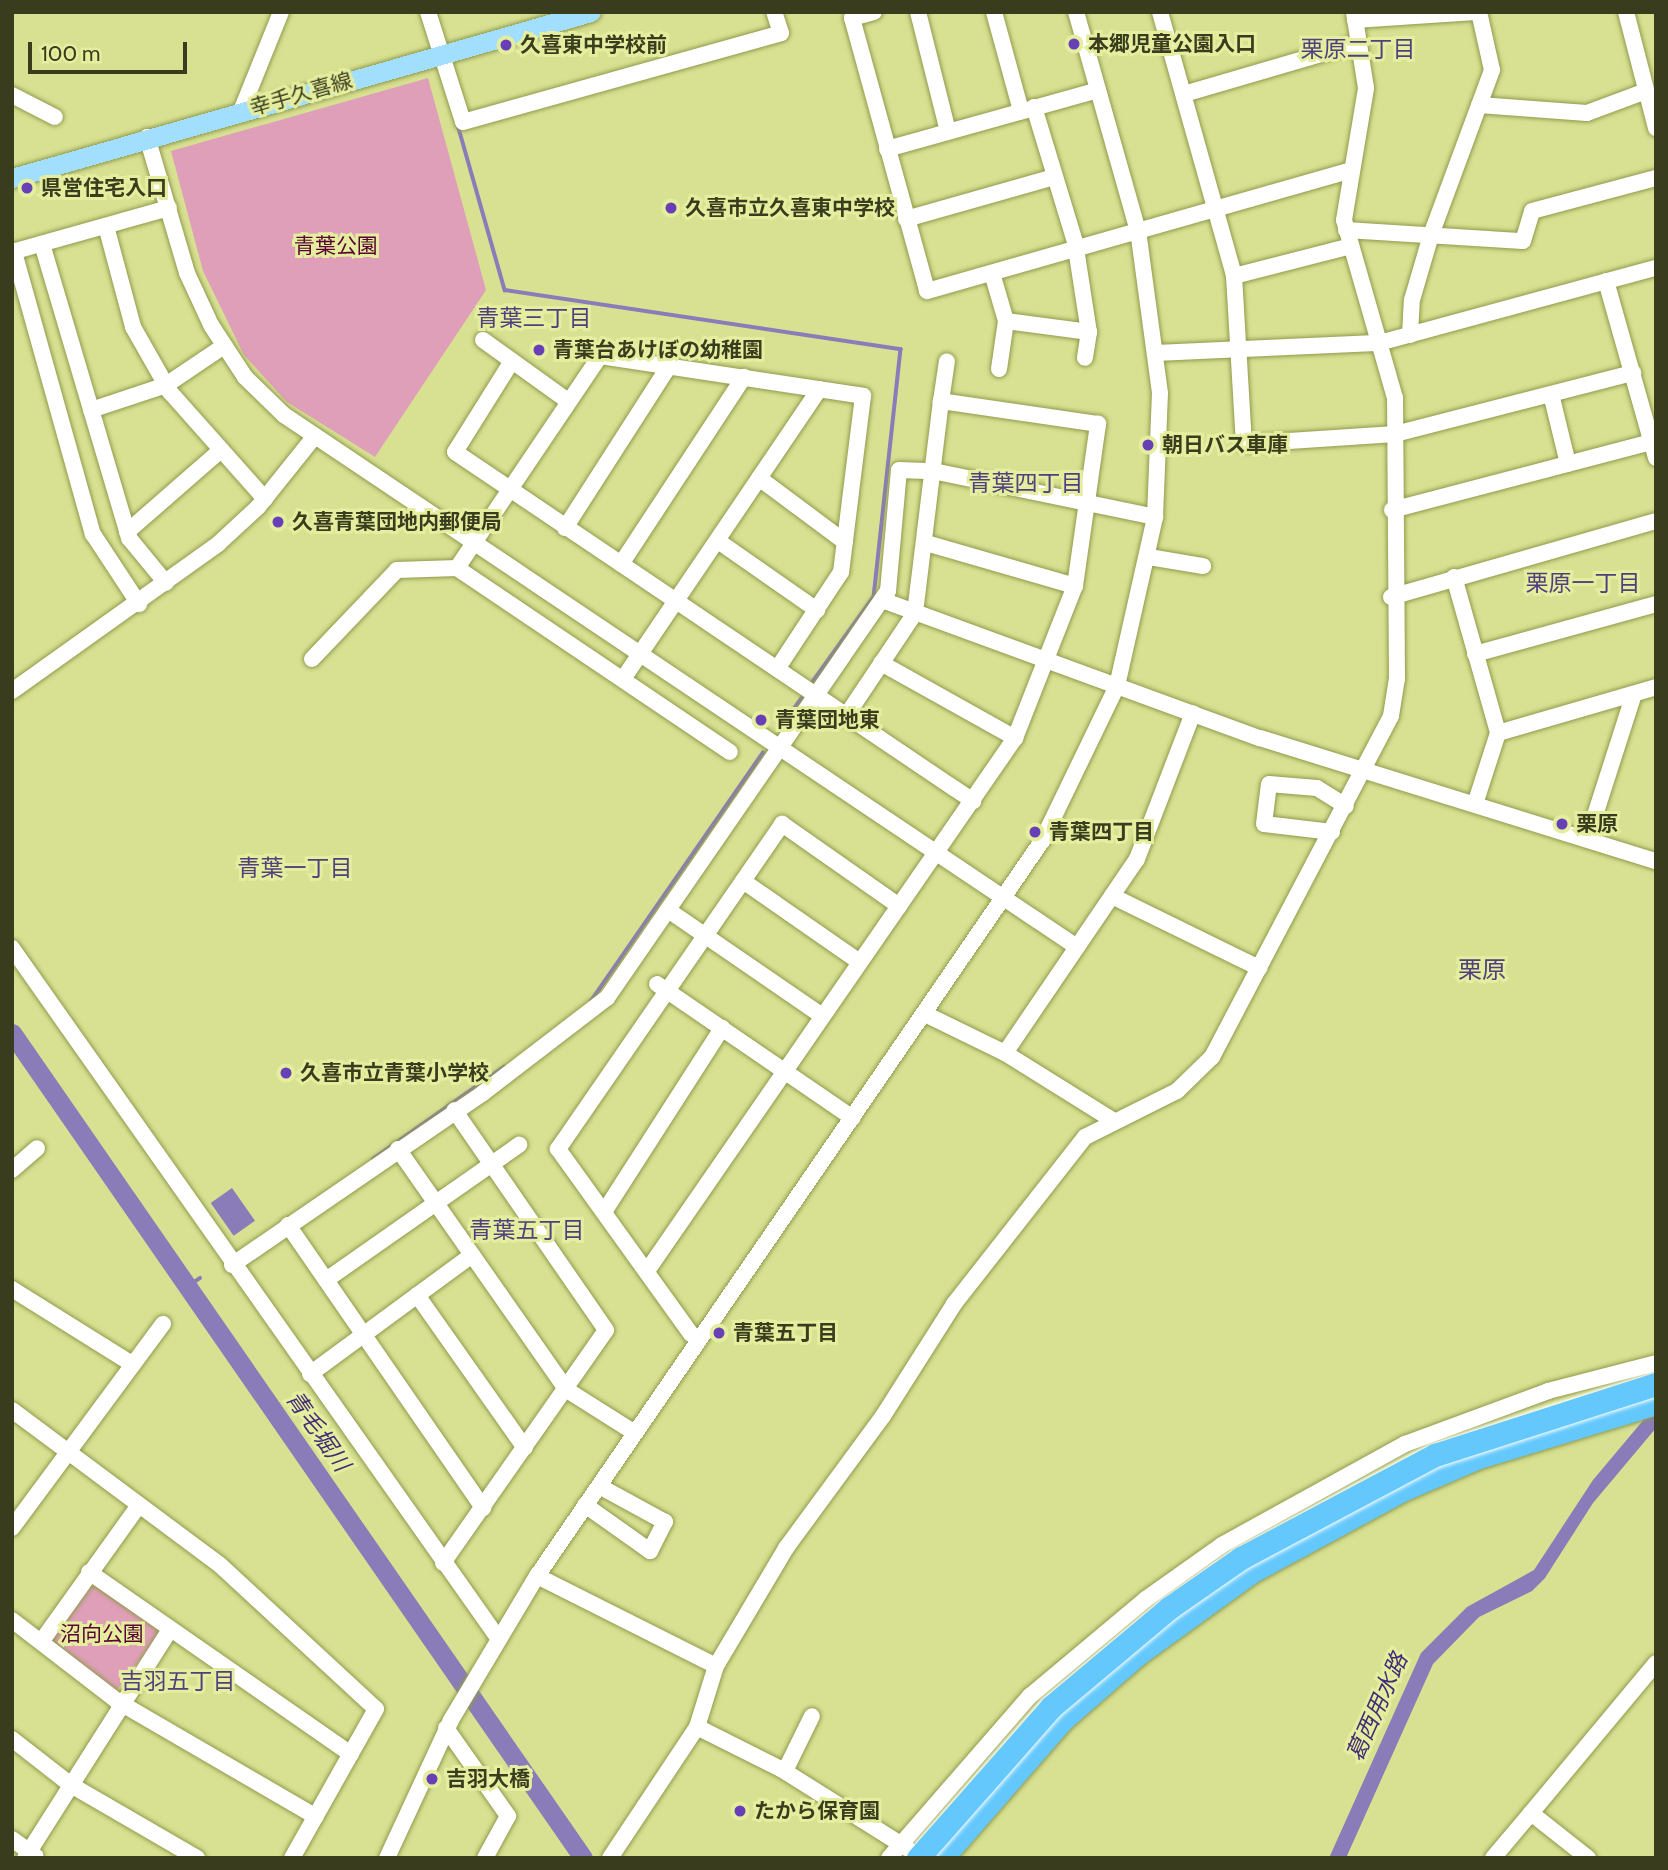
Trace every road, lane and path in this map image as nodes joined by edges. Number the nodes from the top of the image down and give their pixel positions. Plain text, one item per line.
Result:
1 (281, 12) edge
2 (428, 12) edge
3 (590, 12) edge
4 (774, 12) edge
5 (874, 12) edge
6 (918, 12) edge
7 (994, 12) edge
8 (1076, 12) edge
9 (1160, 12) edge
10 (1477, 12) edge
11 (1626, 12) edge
12 (1448, 13) edge
13 (1354, 16) edge
14 (1358, 43) junction
15 (440, 54) junction
16 (1648, 68) edge
17 (1098, 90) junction
18 (1646, 91) junction
19 (1184, 94) junction
20 (12, 95) edge
21 (1479, 105) junction
22 (1028, 109) junction
23 (241, 111) junction
24 (55, 117) dead end
25 (1655, 124) edge
26 (948, 131) junction
27 (147, 137) junction
28 (887, 149) junction
29 (1351, 170) junction
30 (12, 177) edge
31 (1054, 177) junction
32 (1656, 178) edge
33 (169, 208) junction
34 (1214, 208) junction
35 (906, 219) junction
36 (106, 226) junction
37 (1138, 231) junction
38 (1431, 234) junction
39 (1348, 238) junction
40 (42, 244) junction
41 (1076, 249) junction
42 (13, 252) edge
43 (1656, 268) edge
44 (992, 273) junction
45 (1234, 276) junction
46 (1606, 281) junction
47 (1006, 321) junction
48 (1088, 332) junction
49 (1410, 335) junction
50 (483, 340) dead end
51 (1379, 343) junction
52 (224, 346) junction
53 (1239, 351) junction
54 (1158, 354) junction
55 (1085, 358) dead end
56 (512, 361) junction
57 (947, 361) dead end
58 (669, 366) junction
59 (999, 369) dead end
60 (1633, 373) junction
61 (744, 377) junction
62 (166, 386) junction
63 (819, 389) junction
64 (1551, 394) junction
65 (568, 401) junction
66 (941, 401) junction
67 (91, 410) junction
68 (1395, 434) junction
69 (314, 437) junction
70 (221, 450) junction
71 (1654, 450) edge
72 (1567, 464) junction
73 (933, 471) junction
74 (759, 478) junction
75 (510, 490) junction
76 (265, 499) junction
77 (1087, 504) junction
78 (1392, 510) junction
79 (1155, 517) junction
80 (1656, 521) edge
81 (565, 528) junction
82 (127, 533) junction
83 (718, 541) junction
84 (845, 541) junction
85 (926, 543) junction
86 (473, 544) junction
87 (1149, 556) junction
88 (621, 564) junction
89 (1203, 566) dead end
90 (457, 568) junction
91 (1454, 577) junction
92 (166, 583) junction
93 (1075, 586) junction
94 (1391, 597) junction
95 (882, 600) junction
96 (677, 601) junction
97 (139, 604) junction
98 (1656, 604) edge
99 (817, 610) junction
100 (915, 613) junction
101 (1475, 654) junction
102 (639, 655) junction
103 (312, 659) dead end
104 (881, 663) junction
105 (1046, 663) junction
106 (777, 669) junction
107 (623, 679) junction
108 (1117, 686) junction
109 (1656, 687) edge
110 (12, 691) edge
111 (1634, 694) junction
112 (815, 696) junction
113 (1193, 713) junction
114 (846, 716) junction
115 (1498, 733) junction
116 (1015, 738) junction
117 (780, 748) junction
118 (730, 752) dead end
119 (1365, 771) junction
120 (973, 801) junction
121 (1475, 803) junction
122 (1346, 806) junction
123 (1332, 832) junction
124 (1588, 838) junction
125 (936, 853) junction
126 (1656, 861) edge
127 (743, 881) junction
128 (1112, 896) junction
129 (1003, 897) junction
130 (899, 906) junction
131 (668, 910) junction
132 (705, 937) junction
133 (1077, 947) junction
134 (12, 948) edge
135 (858, 961) junction
136 (1259, 968) junction
137 (662, 987) junction
138 (925, 1014) junction
139 (822, 1016) junction
140 (722, 1028) junction
141 (1005, 1053) junction
142 (786, 1072) junction
143 (454, 1110) junction
144 (853, 1118) junction
145 (1114, 1121) junction
146 (519, 1145) dead end
147 (37, 1148) dead end
148 (398, 1149) junction
149 (491, 1164) junction
150 (12, 1170) edge
151 (436, 1203) junction
152 (604, 1212) junction
153 (288, 1225) junction
154 (472, 1255) junction
155 (232, 1265) junction
156 (647, 1271) junction
157 (326, 1280) junction
158 (12, 1289) edge
159 (417, 1295) junction
160 (163, 1324) dead end
161 (691, 1334) dead end
162 (363, 1335) junction
163 (1656, 1363) edge
164 (132, 1364) junction
165 (310, 1374) junction
166 (1656, 1384) edge
167 (567, 1390) junction
168 (1656, 1403) edge
169 (12, 1410) edge
170 (635, 1433) junction
171 (525, 1448) junction
172 (67, 1452) junction
173 (599, 1486) junction
174 (139, 1505) junction
175 (585, 1505) junction
176 (483, 1508) junction
177 (15, 1519) edge
178 (443, 1563) junction
179 (89, 1572) junction
180 (537, 1576) junction
181 (12, 1620) edge
182 (169, 1631) junction
183 (498, 1638) junction
184 (41, 1642) junction
185 (1656, 1663) edge
186 (716, 1666) junction
187 (123, 1705) junction
188 (812, 1716) dead end
189 (449, 1724) junction
190 (697, 1727) junction
191 (12, 1739) edge
192 (351, 1754) junction
193 (785, 1771) junction
194 (71, 1784) junction
195 (1531, 1813) junction
196 (316, 1817) junction
197 (12, 1839) edge
198 (900, 1844) junction
199 (617, 1853) edge
200 (30, 1856) edge
201 (197, 1858) edge
202 (292, 1858) edge
203 (387, 1858) edge
204 (485, 1858) edge
205 (889, 1858) edge
206 (918, 1858) edge
207 (925, 1858) edge
208 (942, 1858) edge
209 (1493, 1858) edge
210 (1588, 1858) edge

1 - 23 street
2 - 15 street
3 - 15 main road, 幸手久喜線
4 - 15 street
5 - 28 street
6 - 26 street
7 - 22 street
8 - 17 street
9 - 19 street
10 - 12 street
10 - 21 street
11 - 16 street
12 - 13 street
13 - 14 street
14 - 19 street
14 - 29 street
15 - 23 main road, 幸手久喜線
16 - 18 street
17 - 22 street
17 - 37 street
18 - 21 street
18 - 25 street
19 - 34 street
20 - 24 street
21 - 38 street
22 - 26 street
22 - 31 street
23 - 27 main road, 幸手久喜線
26 - 28 street
27 - 30 main road, 幸手久喜線
27 - 33 street
28 - 35 street
29 - 34 street
29 - 39 street
31 - 35 street
31 - 41 street
32 - 38 street
33 - 36 street
33 - 52 street
34 - 37 street
34 - 45 street
35 - 44 street
36 - 40 street
36 - 62 street
37 - 41 street
37 - 54 street
38 - 39 street
38 - 49 street
39 - 45 street
39 - 51 street
40 - 42 street
40 - 67 street
41 - 44 street
41 - 48 street
42 - 97 street
43 - 46 street
44 - 47 street
45 - 53 street
46 - 49 street
46 - 60 street
47 - 48 street
47 - 59 street
48 - 55 street
49 - 51 street
50 - 56 street
51 - 53 street
51 - 68 street
52 - 62 street
52 - 69 street
53 - 54 street
53 - 68 street
54 - 79 street
56 - 65 street
56 - 75 street
57 - 66 street
58 - 61 street
58 - 65 street
58 - 81 street
60 - 64 street
60 - 71 street
61 - 63 street
61 - 88 street
62 - 67 street
62 - 70 street
63 - 74 street
63 - 84 street
64 - 68 street
64 - 72 street
65 - 75 street
66 - 73 street
66 - 77 street
67 - 82 street
68 - 78 street
69 - 76 street
69 - 86 street
70 - 76 street
70 - 82 street
71 - 72 street
72 - 78 street
73 - 77 street
73 - 85 street
73 - 95 street
74 - 83 street
74 - 84 street
75 - 81 street
75 - 86 street
76 - 92 street
77 - 79 street
77 - 93 street
78 - 94 street
79 - 87 street
80 - 91 street
81 - 88 street
82 - 92 street
83 - 96 street
83 - 99 street
84 - 99 street
85 - 93 street
85 - 100 street
86 - 90 street
86 - 102 street
87 - 89 street
87 - 108 street
88 - 96 street
90 - 103 street
90 - 107 street
91 - 94 street
91 - 101 street
92 - 97 street
93 - 105 street
94 - 119 street
95 - 100 street
95 - 112 street
96 - 102 street
96 - 106 street
97 - 110 street
98 - 101 street
99 - 106 street
100 - 104 street
100 - 105 street
101 - 115 street
102 - 107 street
102 - 117 street
104 - 114 street
104 - 116 street
105 - 108 street
105 - 116 street
106 - 112 street
107 - 118 street
108 - 113 street
108 - 129 street
109 - 111 street
111 - 115 street
111 - 124 street
112 - 114 street
112 - 117 street
113 - 119 street
113 - 128 street
114 - 120 street
115 - 121 street
116 - 120 street
117 - 125 street
117 - 131 street
119 - 121 street
119 - 122 street
120 - 125 street
121 - 124 street
122 - 123 street
122 - 123 street
123 - 136 street
124 - 126 street
125 - 129 street
125 - 130 street
127 - 130 street
127 - 132 street
127 - 135 street
128 - 133 street
128 - 136 street
129 - 133 street
129 - 138 street
130 - 135 street
131 - 132 street
131 - 143 street
132 - 137 street
132 - 139 street
133 - 141 street
134 - 155 street
135 - 139 street
136 - 145 street
137 - 140 street
137 - 152 street
138 - 141 street
138 - 144 street
139 - 142 street
140 - 142 street
140 - 152 street
141 - 145 street
142 - 144 street
142 - 156 street
143 - 148 street
143 - 149 street
144 - 170 street
145 - 186 street
146 - 149 street
147 - 150 street
148 - 151 street
148 - 153 street
149 - 151 street
149 - 167 street
151 - 154 street
151 - 157 street
152 - 156 street
153 - 155 street
153 - 157 street
154 - 159 street
154 - 167 street
155 - 165 street
156 - 161 street
157 - 162 street
158 - 164 street
159 - 162 street
159 - 171 street
160 - 164 street
162 - 165 street
162 - 176 street
163 - 198 street
164 - 172 street
165 - 178 street
166 - 206 highway, bridge
167 - 170 street
167 - 171 street
168 - 208 highway
169 - 172 street
170 - 173 street
171 - 176 street
172 - 174 street
172 - 177 street
173 - 175 street
173 - 175 street
174 - 179 street
174 - 192 street
175 - 180 street
176 - 178 street
178 - 183 street
179 - 182 street
179 - 184 street
180 - 183 street
180 - 186 street
181 - 184 street
182 - 187 street
182 - 192 street
183 - 189 street
184 - 187 street
185 - 195 street
186 - 190 street
187 - 194 street
187 - 196 street
188 - 193 street
189 - 203 street
189 - 204 street
190 - 193 street
190 - 199 street
191 - 194 street
192 - 196 street
193 - 198 street
194 - 200 street
194 - 201 street
195 - 209 street
195 - 210 street
196 - 202 street
197 - 200 street
198 - 205 street
198 - 207 street

